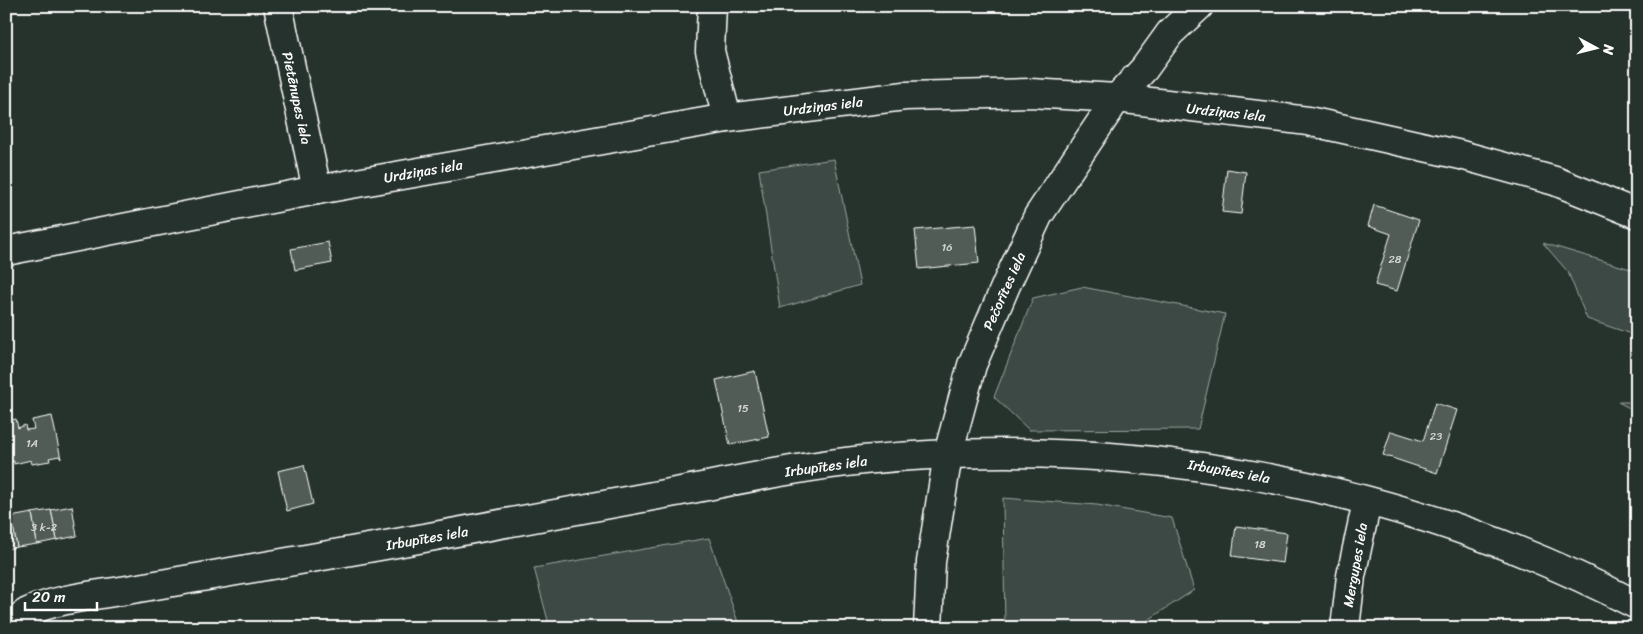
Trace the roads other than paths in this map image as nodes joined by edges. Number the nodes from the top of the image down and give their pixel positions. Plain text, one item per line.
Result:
1 (278, 6) edge
2 (712, 6) edge
3 (1199, 6) edge
4 (1117, 98) junction
5 (727, 118) junction
6 (317, 190) junction
7 (1637, 214) edge
8 (6, 251) edge
9 (948, 454) junction
10 (1367, 502) junction
11 (1637, 605) edge
12 (9, 628) edge
13 (928, 628) edge
14 (1345, 628) edge

1 - 6 street, Pietēnupes iela
2 - 5 street
3 - 4 street, Pečorītes iela
4 - 5 street, Urdziņas iela
4 - 7 street, Urdziņas iela
4 - 9 street, Pečorītes iela
5 - 6 street, Urdziņas iela
6 - 8 street, Urdziņas iela
9 - 10 street, Irbupītes iela
9 - 12 street, Irbupītes iela
9 - 13 street, Pečorītes iela
10 - 11 street, Irbupītes iela
10 - 14 street, Mergupes iela

